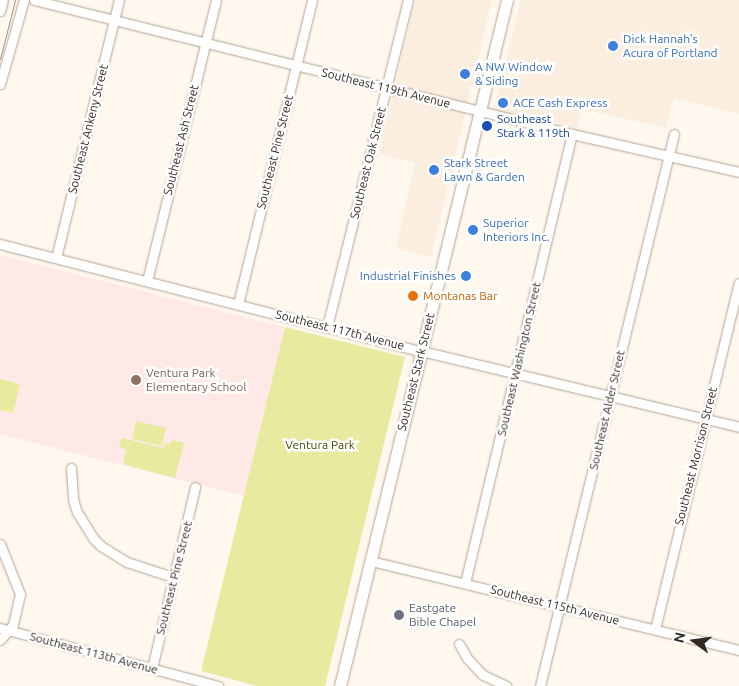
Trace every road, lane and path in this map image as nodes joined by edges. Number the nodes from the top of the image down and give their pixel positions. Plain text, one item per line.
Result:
1 (3, 0) edge
2 (24, 0) edge
3 (34, 0) edge
4 (119, 0) edge
5 (216, 0) edge
6 (312, 0) edge
7 (408, 0) edge
8 (506, 0) edge
9 (0, 11) edge
10 (114, 20) junction
11 (205, 42) junction
12 (296, 66) junction
13 (0, 84) edge
14 (386, 88) junction
15 (479, 112) junction
16 (572, 134) junction
17 (674, 134) dead end
18 (669, 156) junction
19 (739, 172) edge
20 (0, 244) edge
21 (56, 258) junction
22 (147, 281) junction
23 (739, 283) edge
24 (238, 304) junction
25 (327, 327) junction
26 (421, 351) junction
27 (514, 374) junction
28 (610, 396) junction
29 (705, 419) junction
30 (739, 427) edge
31 (71, 468) dead end
32 (196, 487) dead end
33 (0, 544) edge
34 (370, 561) junction
35 (173, 577) junction
36 (465, 583) junction
37 (560, 606) junction
38 (4, 629) edge
39 (655, 629) junction
40 (0, 640) edge
41 (459, 644) dead end
42 (739, 650) edge
43 (152, 668) junction
44 (184, 682) edge
45 (218, 686) edge
46 (340, 686) edge
47 (507, 686) edge
48 (540, 686) edge

1 - 9 street
2 - 13 street
3 - 10 street, Southeast 119th Avenue
4 - 10 street, Southeast Ankeny Street
5 - 11 street, Southeast Ash Street
6 - 12 street, Southeast Pine Street
7 - 14 street, Southeast Oak Street
8 - 15 main road, Southeast Stark Street
10 - 11 street, Southeast 119th Avenue
10 - 21 street, Southeast Ankeny Street
11 - 12 street, Southeast 119th Avenue
11 - 22 street, Southeast Ash Street
12 - 14 street, Southeast 119th Avenue
12 - 24 street, Southeast Pine Street
14 - 15 street, Southeast 119th Avenue
14 - 25 street, Southeast Oak Street
15 - 16 street, Southeast 119th Avenue
15 - 26 main road, Southeast Stark Street
16 - 18 street, Southeast 119th Avenue
16 - 27 street, Southeast Washington Street
17 - 18 street, Southeast Alder Street
18 - 19 street, Southeast 119th Avenue
18 - 28 street, Southeast Alder Street
20 - 21 street, Southeast 117th Avenue
21 - 22 street, Southeast 117th Avenue
22 - 24 street, Southeast 117th Avenue
23 - 29 street, Southeast Morrison Street
24 - 25 street, Southeast 117th Avenue
25 - 26 street, Southeast 117th Avenue
26 - 27 street, Southeast 117th Avenue
26 - 34 main road, Southeast Stark Street
27 - 28 street, Southeast 117th Avenue
27 - 36 street, Southeast Washington Street
28 - 29 street, Southeast 117th Avenue
28 - 37 street, Southeast Alder Street
29 - 30 street, Southeast 117th Avenue
29 - 39 street, Southeast Morrison Street
31 - 35 street
32 - 35 street, Southeast Pine Street
33 - 38 street
34 - 36 street, Southeast 115th Avenue
34 - 46 main road, Southeast Stark Street
35 - 43 street, Southeast Pine Street
36 - 37 street, Southeast 115th Avenue
37 - 39 street, Southeast 115th Avenue
37 - 48 street, Southeast Alder Street
38 - 40 street
38 - 43 street, Southeast 113th Avenue
39 - 42 street, Southeast 115th Avenue
41 - 47 street
43 - 44 street, Southeast 113th Avenue
44 - 45 street, Southeast 113th Avenue

